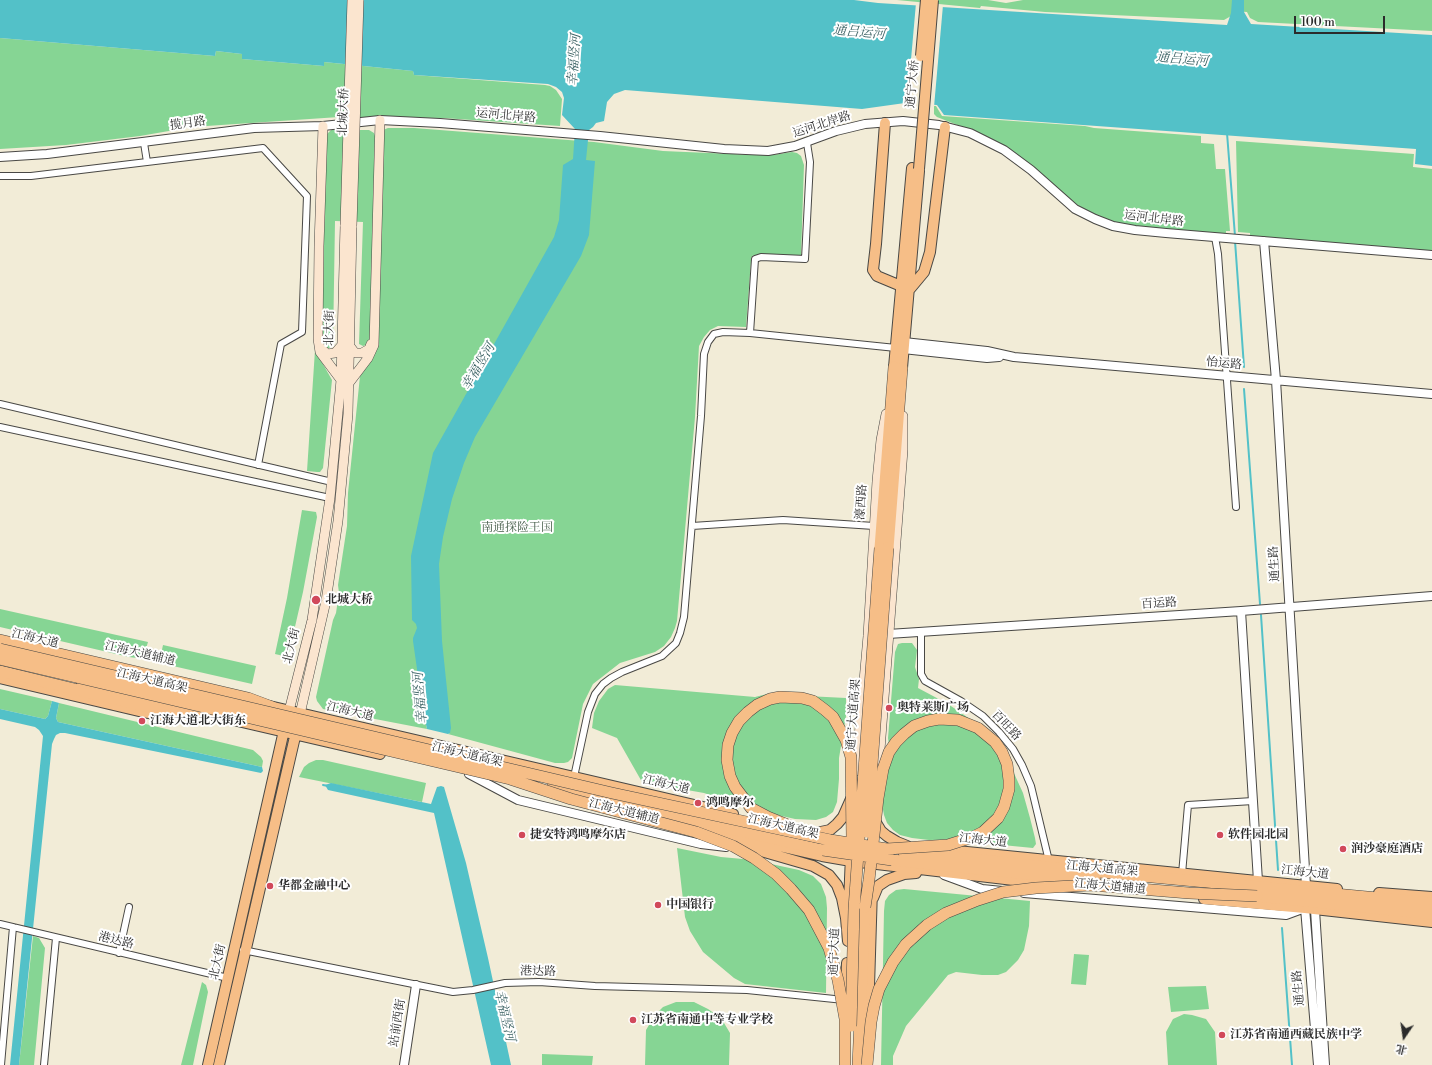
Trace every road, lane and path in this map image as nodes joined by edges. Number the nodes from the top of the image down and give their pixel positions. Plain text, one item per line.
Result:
1 (352, 0) edge
2 (360, 0) edge
3 (926, 0) edge
4 (933, 0) edge
5 (380, 120) junction
6 (885, 123) junction
7 (323, 126) junction
8 (945, 127) junction
9 (144, 143) junction
10 (807, 143) junction
11 (0, 157) edge
12 (147, 162) junction
13 (915, 169) junction
14 (0, 176) edge
15 (348, 226) junction
16 (1219, 237) junction
17 (1264, 241) junction
18 (1432, 256) edge
19 (905, 288) junction
20 (750, 333) junction
21 (375, 336) junction
22 (346, 345) junction
23 (319, 346) junction
24 (901, 346) junction
25 (898, 368) junction
26 (1226, 376) junction
27 (1276, 380) junction
28 (345, 382) junction
29 (1432, 394) edge
30 (0, 404) edge
31 (0, 427) edge
32 (258, 465) junction
33 (332, 482) junction
34 (330, 498) junction
35 (1236, 507) dead end
36 (692, 526) junction
37 (874, 526) junction
38 (1432, 596) edge
39 (1290, 607) junction
40 (1241, 611) junction
41 (921, 633) junction
42 (888, 634) junction
43 (0, 635) edge
44 (0, 640) edge
45 (0, 644) edge
46 (0, 649) edge
47 (0, 659) edge
48 (0, 666) edge
49 (0, 671) edge
50 (0, 678) edge
51 (272, 707) junction
52 (289, 711) junction
53 (168, 714) junction
54 (300, 714) junction
55 (209, 715) junction
56 (284, 732) junction
57 (295, 735) junction
58 (469, 774) junction
59 (574, 777) junction
60 (510, 779) junction
61 (854, 787) junction
62 (1253, 801) junction
63 (875, 821) junction
64 (711, 831) junction
65 (816, 833) junction
66 (852, 839) junction
67 (830, 840) junction
68 (874, 842) junction
69 (778, 846) junction
70 (907, 846) junction
71 (887, 849) junction
72 (761, 851) junction
73 (851, 861) junction
74 (1048, 861) junction
75 (873, 864) junction
76 (936, 871) junction
77 (1182, 874) junction
78 (1258, 881) junction
79 (1306, 886) junction
80 (1257, 896) junction
81 (1432, 897) edge
82 (1432, 903) edge
83 (129, 907) dead end
84 (863, 909) junction
85 (1310, 909) junction
86 (1432, 914) edge
87 (1432, 922) edge
88 (0, 924) edge
89 (13, 927) junction
90 (56, 938) junction
91 (848, 941) junction
92 (234, 948) junction
93 (245, 950) junction
94 (119, 953) junction
95 (228, 978) junction
96 (416, 985) junction
97 (846, 1000) junction
98 (1, 1065) edge
99 (44, 1065) edge
100 (208, 1065) edge
101 (219, 1065) edge
102 (404, 1065) edge
103 (844, 1065) edge
104 (850, 1065) edge
105 (858, 1065) edge
106 (867, 1065) edge
107 (1318, 1065) edge
108 (1325, 1065) edge

1 - 15 main road, 北城大桥, bridge
2 - 15 main road, 北城大桥, bridge
3 - 13 main road, 通宁大桥, bridge
4 - 13 main road, 通宁大桥, bridge
5 - 7 street, 揽月路
5 - 10 street, 运河北岸路
5 - 21 main road
6 - 8 street, 运河北岸路
6 - 10 street, 运河北岸路
6 - 19 main road
7 - 9 street, 揽月路
7 - 23 main road
8 - 16 street, 运河北岸路
8 - 19 main road
9 - 11 street, 揽月路
9 - 12 street
10 - 20 street
12 - 14 street
12 - 32 street
13 - 19 main road, 濠西路
15 - 22 main road, 北大街
16 - 17 street, 运河北岸路
16 - 26 street
17 - 18 street, 运河北岸路
17 - 27 street, 通生路
19 - 24 main road, 濠西路
20 - 24 street
20 - 36 street
21 - 22 main road
21 - 28 main road
22 - 23 main road
22 - 28 main road, 北大街
23 - 28 main road
24 - 25 main road, 濠西路
24 - 26 street, 怡运路
25 - 37 main road, 濠西路
25 - 42 main road, 濠西路
25 - 84 highway, 通宁大道高架, bridge
26 - 27 street, 怡运路
26 - 35 street
27 - 29 street, 怡运路
27 - 39 street, 通生路
28 - 33 main road, 北大街
28 - 54 main road, 北大街
30 - 32 street
31 - 34 street
32 - 33 street
33 - 34 main road, 北大街
34 - 52 main road, 北大街
36 - 37 street
36 - 59 street
37 - 61 main road, 濠西路
38 - 39 street, 百运路
39 - 40 street, 百运路
39 - 79 street, 通生路
40 - 41 street, 百运路
40 - 62 street
41 - 42 street, 百运路
41 - 74 street, 百旺路
42 - 63 main road, 濠西路
43 - 51 main road, 江海大道辅道
44 - 51 highway
45 - 51 main road, 江海大道
46 - 67 highway, 江海大道高架, bridge
47 - 60 highway, 江海大道高架, bridge
48 - 55 main road
49 - 53 highway
50 - 53 main road
51 - 52 main road, 江海大道
52 - 54 main road, 江海大道
52 - 56 main road, 北大街
53 - 55 highway
54 - 57 main road, 北大街
54 - 59 main road, 江海大道
55 - 56 main road
56 - 57 main road
56 - 92 main road, 北大街
57 - 58 main road
57 - 93 main road, 北大街
58 - 64 main road
58 - 72 street, 江海大道辅道
59 - 65 main road, 江海大道
60 - 80 highway, 江海大道高架, bridge
60 - 103 highway, bridge
61 - 65 main road
61 - 66 main road, 濠西路
62 - 77 street
62 - 78 street
63 - 68 main road, 濠西路
63 - 70 main road
64 - 69 main road
64 - 72 main road
65 - 66 main road, 江海大道
66 - 68 main road, 江海大道
66 - 73 main road, 通宁大道
67 - 71 highway, 江海大道高架, bridge
67 - 84 highway, bridge
68 - 70 main road, 江海大道
68 - 75 main road
69 - 72 street, 江海大道辅道
69 - 73 main road
70 - 74 main road, 江海大道
71 - 82 highway, 江海大道高架, bridge
71 - 84 highway, bridge
72 - 91 main road
73 - 75 main road
73 - 91 main road, 通宁大道
74 - 77 main road, 江海大道
75 - 76 main road
75 - 84 main road
76 - 84 main road
76 - 85 main road
76 - 85 street, 江海大道辅道
77 - 78 main road, 江海大道
78 - 79 main road, 江海大道
79 - 81 main road, 江海大道
80 - 86 highway, 江海大道高架
80 - 106 highway, bridge
83 - 94 street
84 - 104 highway, 通宁大道高架, bridge
84 - 105 highway, 通宁大道高架
84 - 106 main road
85 - 87 main road
85 - 107 street, 通生路
85 - 108 street, 通生路
88 - 89 street, 港达路
89 - 90 street, 港达路
89 - 98 street
90 - 94 street, 港达路
90 - 99 street
91 - 97 main road, 通宁大道
92 - 93 street, 港达路
92 - 95 main road, 北大街
93 - 96 street, 港达路
93 - 101 main road, 北大街
94 - 95 street, 港达路
95 - 100 main road, 北大街
96 - 97 street, 港达路
96 - 102 street, 站前西街
97 - 103 main road, 通宁大道

